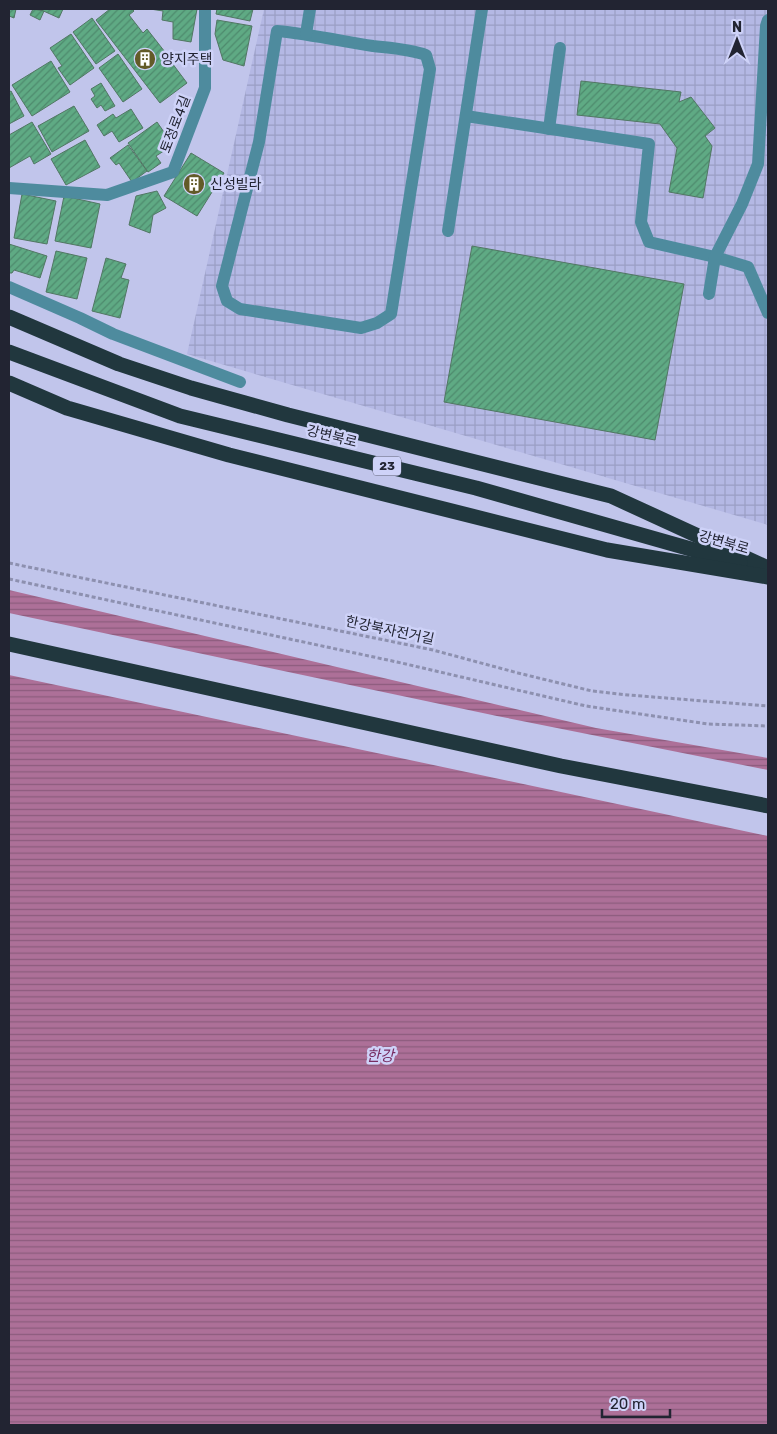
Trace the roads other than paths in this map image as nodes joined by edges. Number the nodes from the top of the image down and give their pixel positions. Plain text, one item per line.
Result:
1 (205, 9) edge
2 (310, 9) edge
3 (482, 9) edge
4 (768, 20) edge
5 (306, 34) junction
6 (560, 48) dead end
7 (466, 116) junction
8 (550, 129) junction
9 (9, 188) edge
10 (448, 231) dead end
11 (715, 257) junction
12 (9, 287) edge
13 (709, 294) dead end
14 (768, 313) edge
15 (9, 317) edge
16 (9, 352) edge
17 (240, 382) dead end
18 (9, 383) edge
19 (768, 570) edge
20 (768, 577) edge
21 (9, 644) edge
22 (768, 806) edge

1 - 9 lane, 토정로4길
2 - 5 lane
3 - 7 lane
4 - 11 lane
5 - 5 lane
6 - 8 lane
7 - 8 lane
7 - 10 lane
8 - 11 lane
11 - 13 lane
11 - 14 lane
12 - 17 lane
15 - 19 highway
16 - 19 highway, 강변북로 / 23
18 - 20 highway, 강변북로 / 23
21 - 22 highway

